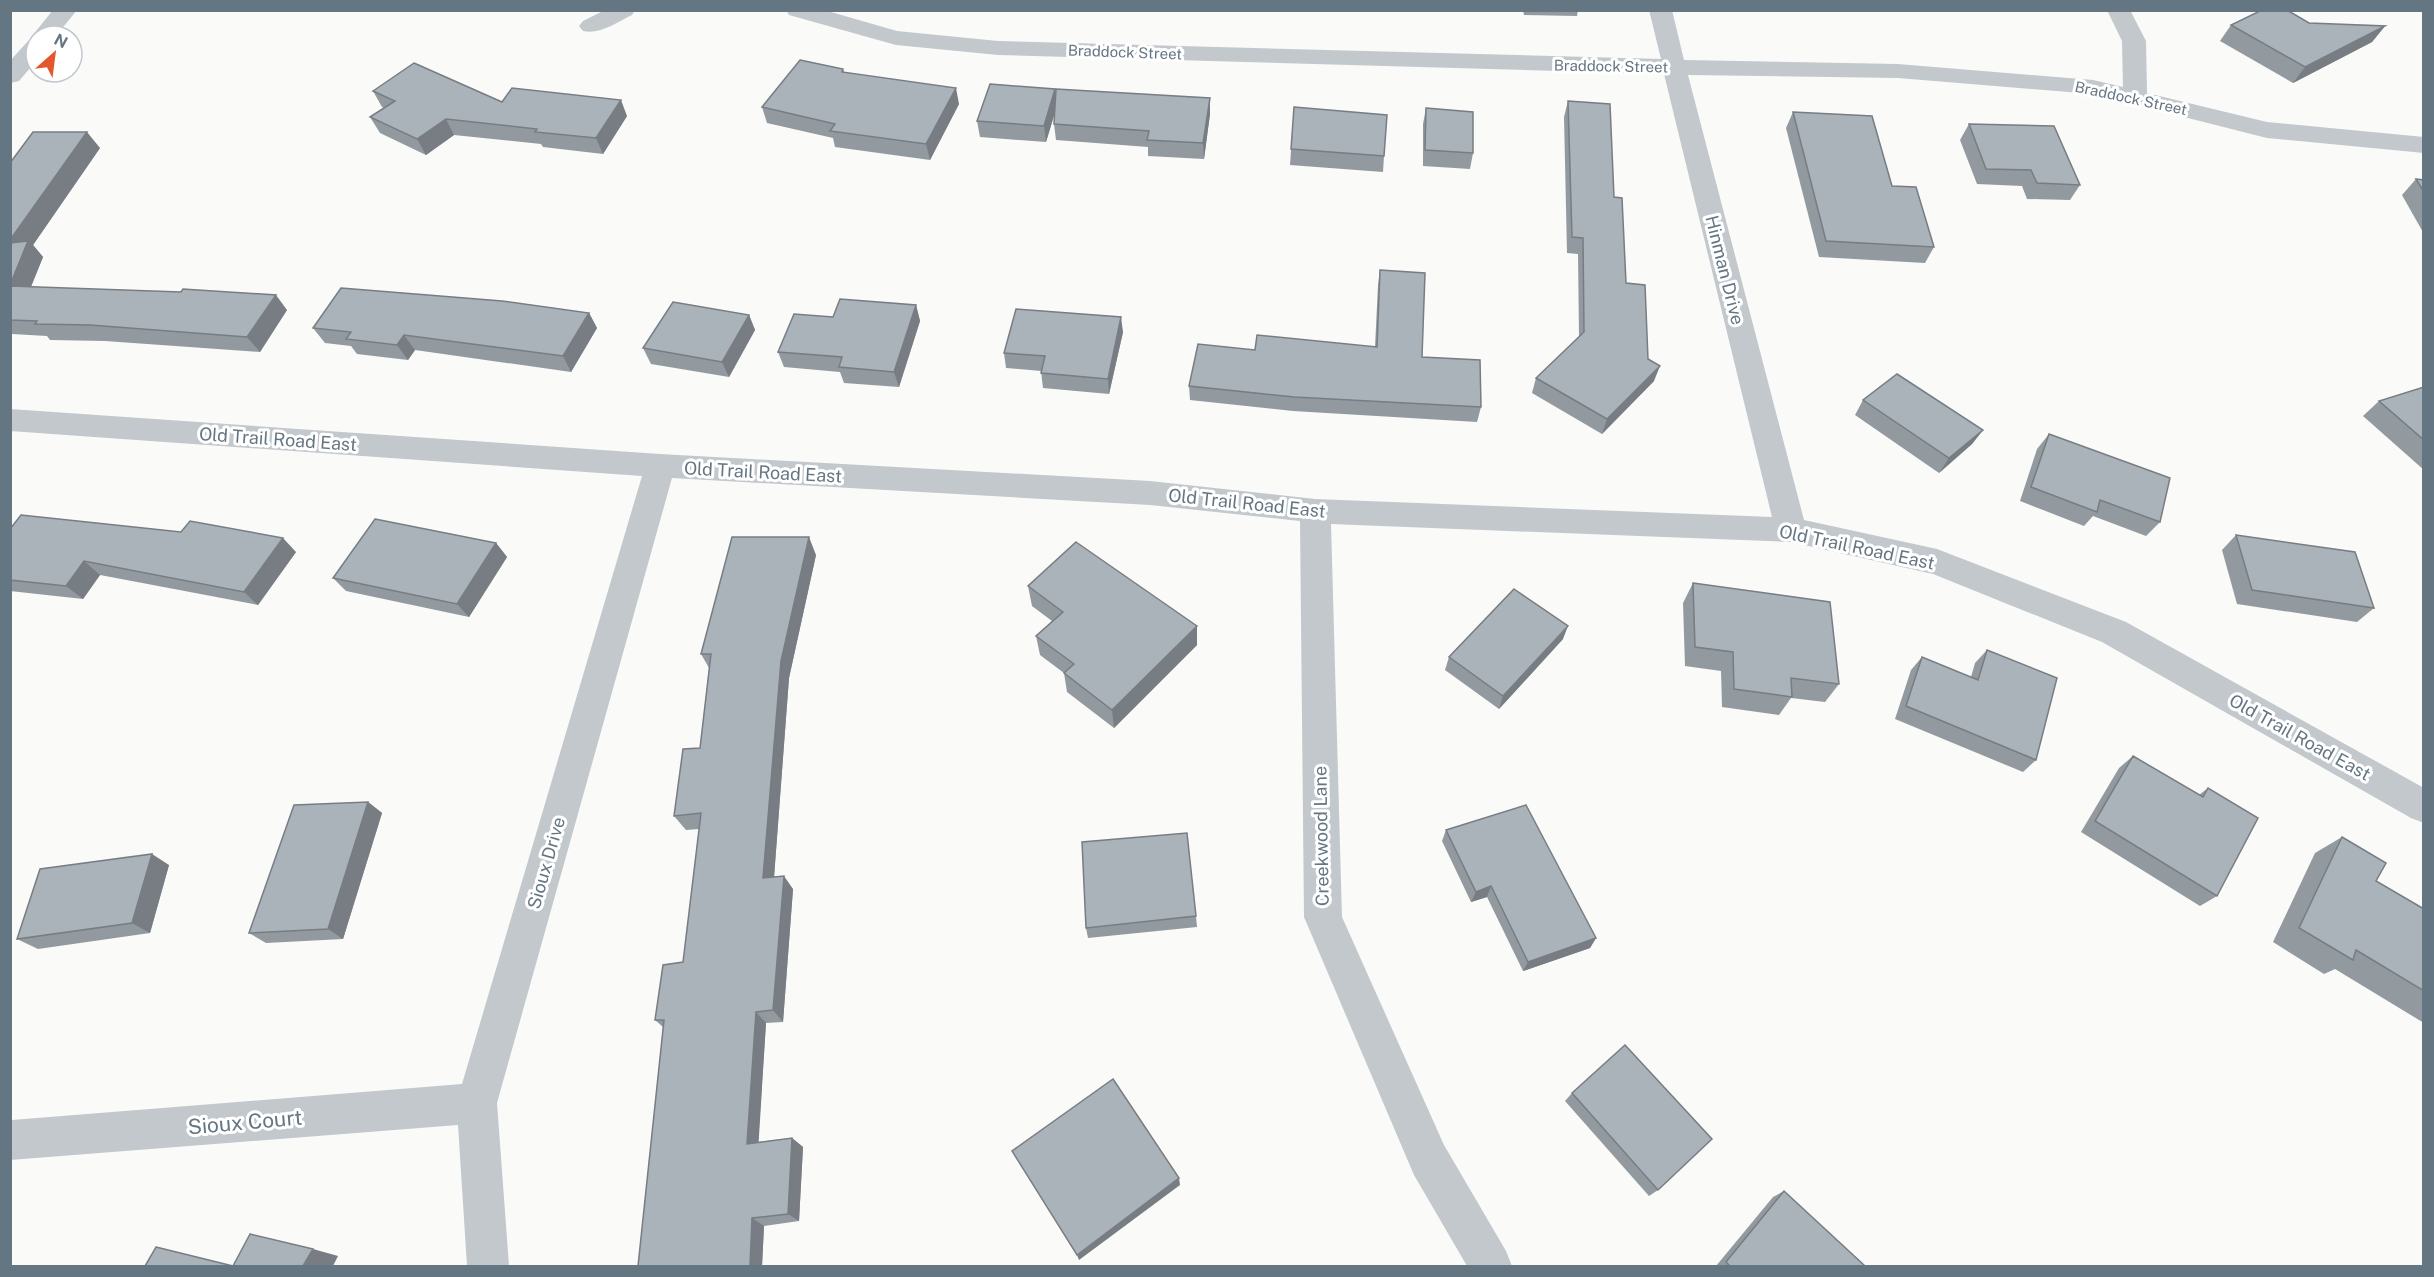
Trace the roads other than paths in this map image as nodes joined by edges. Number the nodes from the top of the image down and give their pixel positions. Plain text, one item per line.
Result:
1 (66, 10) edge
2 (624, 10) edge
3 (797, 10) edge
4 (1660, 10) edge
5 (2118, 10) edge
6 (54, 24) edge
7 (591, 26) dead end
8 (24, 60) edge
9 (1675, 67) junction
10 (10, 76) edge
11 (2135, 96) junction
12 (2424, 145) edge
13 (10, 420) edge
14 (660, 466) junction
15 (1315, 511) junction
16 (1791, 530) junction
17 (2424, 807) edge
18 (477, 1103) junction
19 (12, 1140) dead end
20 (488, 1266) edge
21 (1491, 1266) edge

1 - 6 street
2 - 7 street
3 - 9 street, Braddock Street
4 - 9 street, Hinman Drive
5 - 11 street
8 - 10 street
9 - 11 street, Braddock Street
9 - 16 street, Hinman Drive
11 - 12 street, Braddock Street
13 - 14 street, Old Trail Road East
14 - 15 street, Old Trail Road East
14 - 18 street, Sioux Drive
15 - 16 street, Old Trail Road East
15 - 21 street, Creekwood Lane
16 - 17 street, Old Trail Road East
18 - 19 street, Sioux Court
18 - 20 street, Sioux Drive

